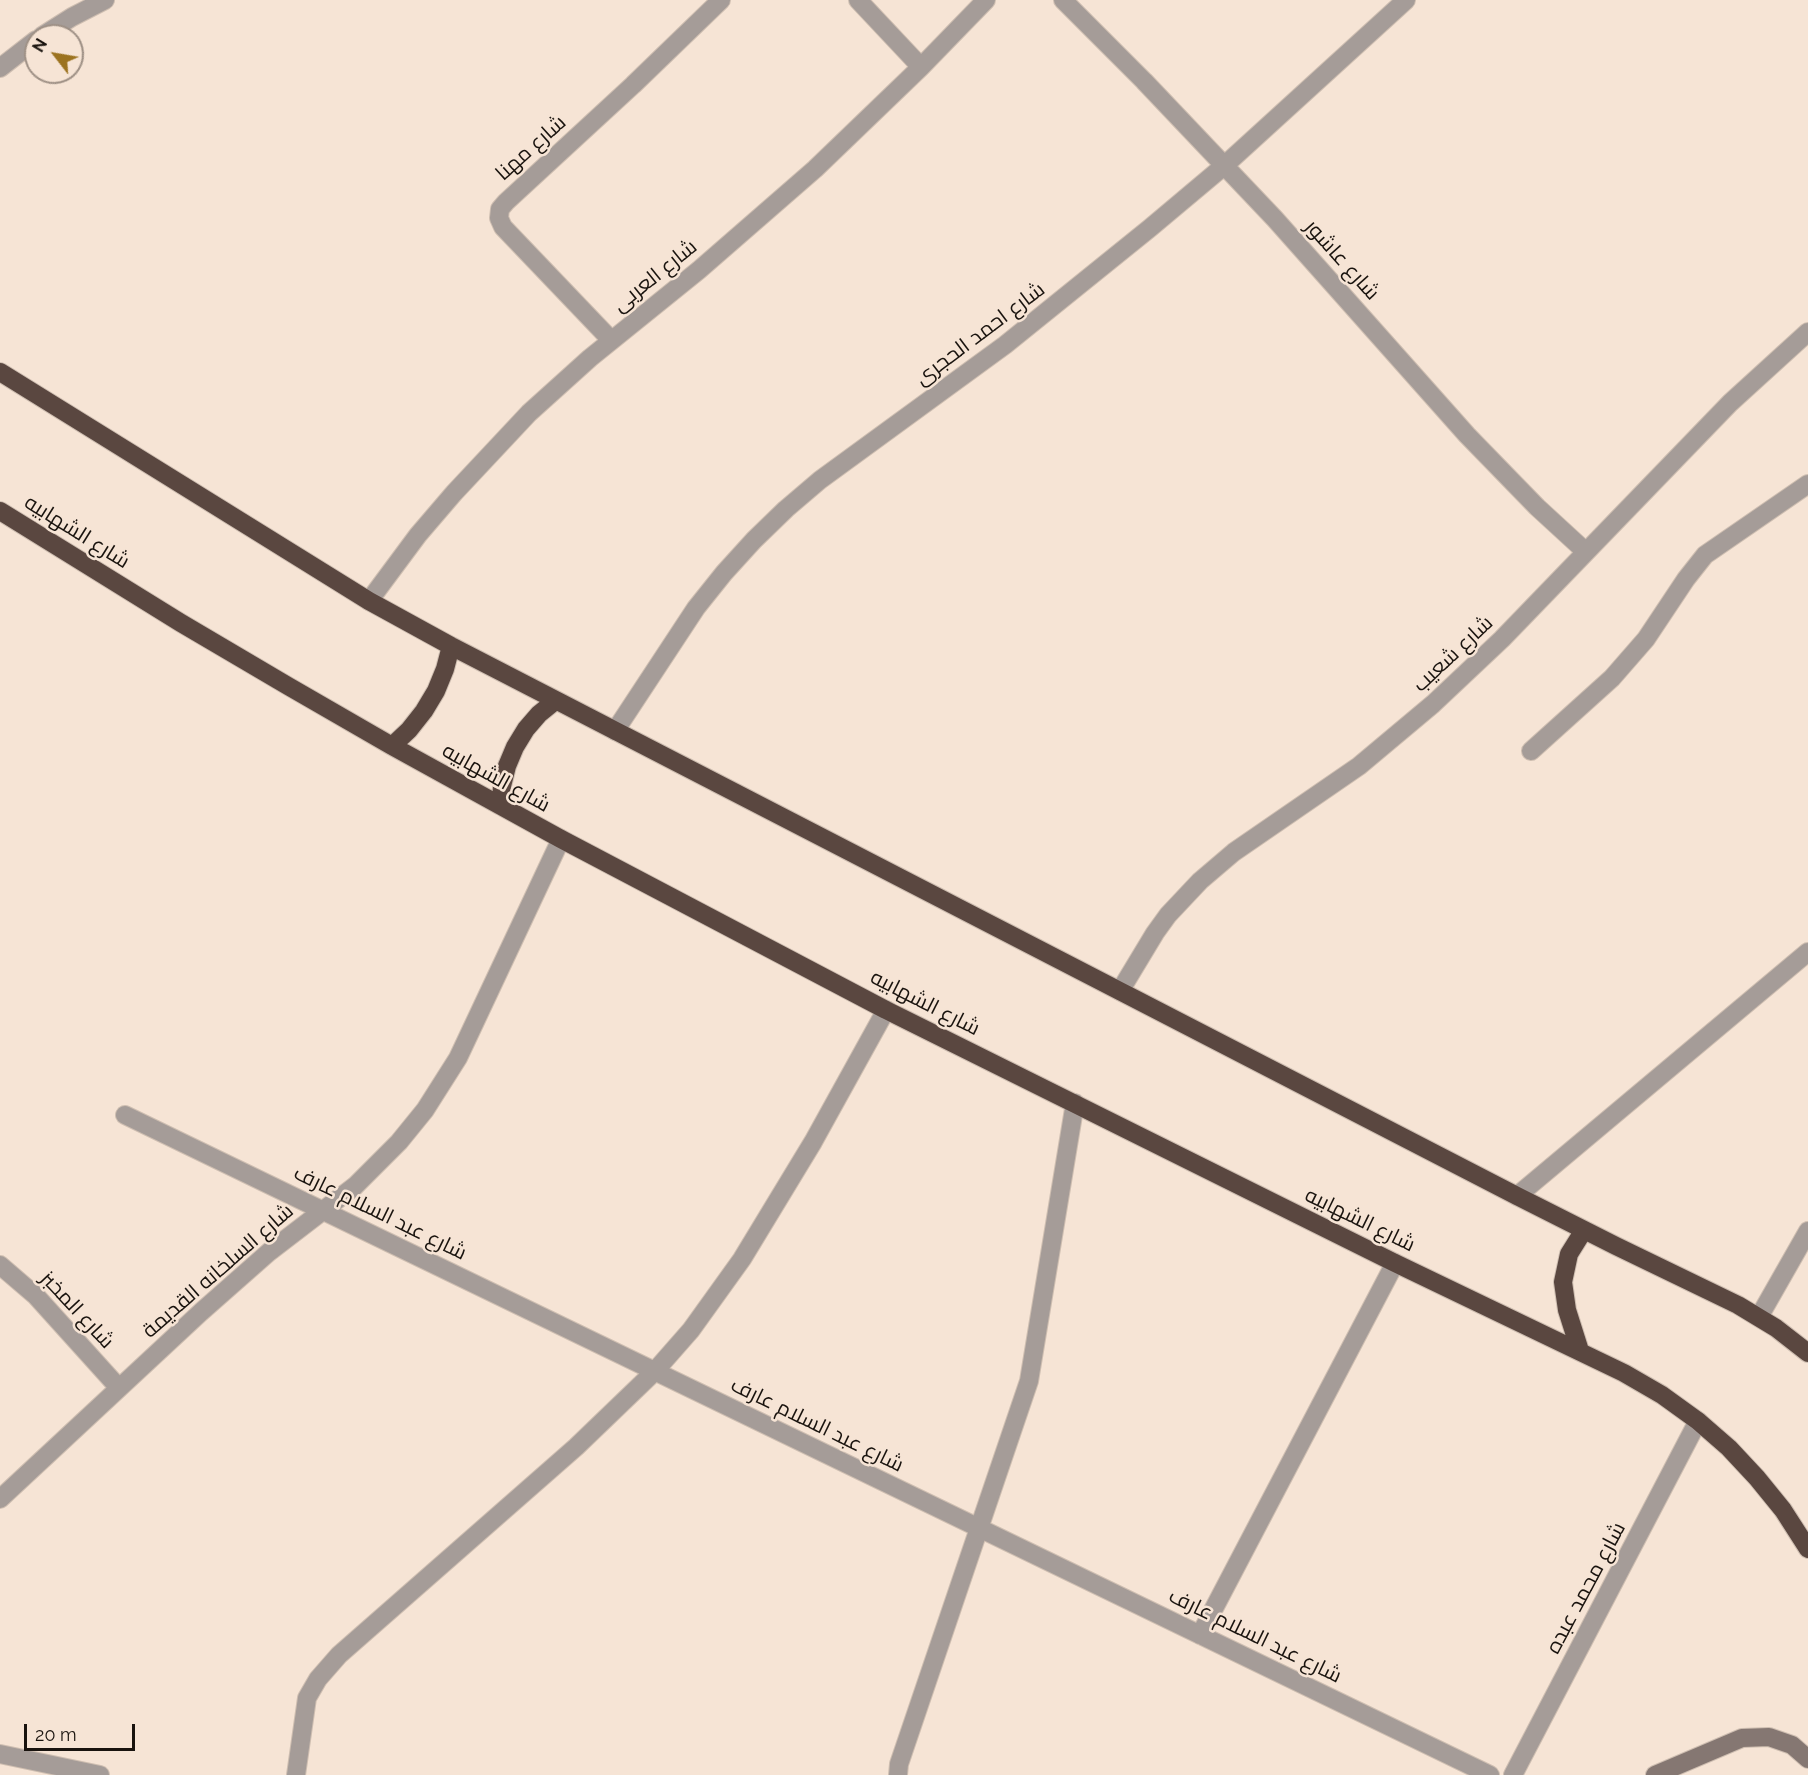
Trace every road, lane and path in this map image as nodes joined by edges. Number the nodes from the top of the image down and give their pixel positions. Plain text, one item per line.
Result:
1 (105, 0) edge
2 (721, 0) edge
3 (858, 0) edge
4 (986, 0) edge
5 (1063, 0) edge
6 (1406, 0) edge
7 (61, 24) edge
8 (24, 49) edge
9 (921, 67) junction
10 (0, 68) edge
11 (1225, 165) junction
12 (1808, 332) edge
13 (611, 340) junction
14 (0, 372) edge
15 (1808, 484) edge
16 (0, 511) edge
17 (1586, 552) junction
18 (369, 601) junction
19 (451, 646) junction
20 (555, 701) junction
21 (615, 731) junction
22 (392, 746) junction
23 (1531, 751) dead end
24 (501, 806) junction
25 (561, 839) junction
26 (1808, 952) edge
27 (1120, 991) junction
28 (886, 1010) junction
29 (1075, 1103) junction
30 (125, 1115) dead end
31 (1517, 1196) junction
32 (323, 1210) junction
33 (1584, 1230) junction
34 (1808, 1231) edge
35 (1395, 1263) junction
36 (0, 1265) edge
37 (1759, 1317) junction
38 (1580, 1351) junction
39 (1808, 1353) edge
40 (655, 1371) junction
41 (119, 1388) junction
42 (1698, 1421) junction
43 (0, 1498) edge
44 (979, 1528) junction
45 (1808, 1550) edge
46 (1200, 1635) junction
47 (0, 1755) edge
48 (1808, 1759) edge
49 (100, 1775) edge
50 (296, 1775) edge
51 (898, 1775) edge
52 (1490, 1775) edge
53 (1513, 1775) edge
54 (1654, 1775) edge

1 - 7 street
2 - 13 street, شارع مهنا
3 - 9 street
4 - 9 street, شارع العربى
5 - 11 street, شارع عاشور
6 - 11 street, شارع احمد الحجرى
8 - 10 street
9 - 13 street, شارع العربى
11 - 17 street, شارع عاشور
11 - 21 street, شارع احمد الحجرى
12 - 17 street, شارع شعيب
13 - 18 street, شارع العربى
14 - 18 highway
15 - 23 street
16 - 22 highway, شارع الشهابيه
17 - 27 street, شارع شعيب
18 - 19 highway
19 - 20 highway
19 - 22 highway
20 - 21 highway
20 - 24 highway
21 - 27 highway
22 - 24 highway, شارع الشهابيه
24 - 25 highway, شارع الشهابيه
25 - 28 highway, شارع الشهابيه
25 - 32 street, شارع السلخانه القديمة
26 - 31 street
27 - 31 highway
28 - 29 highway, شارع الشهابيه
28 - 40 street
29 - 35 highway, شارع الشهابيه
29 - 44 street
30 - 32 street, شارع عبد السلام عارف
31 - 33 highway
32 - 40 street, شارع عبد السلام عارف
32 - 41 street, شارع السلخانه القديمة
33 - 37 highway
33 - 38 highway
34 - 37 street
35 - 38 highway, شارع الشهابيه
35 - 46 street
36 - 41 street, شارع المخبز
37 - 39 highway
38 - 42 highway, شارع الشهابيه
40 - 44 street, شارع عبد السلام عارف
40 - 50 street
41 - 43 street, شارع السلخانه القديمة
42 - 45 highway, شارع الشهابيه
42 - 53 street, شارع محمد عبده
44 - 46 street, شارع عبد السلام عارف
44 - 51 street
46 - 52 street, شارع عبد السلام عارف
47 - 49 street
48 - 54 street

